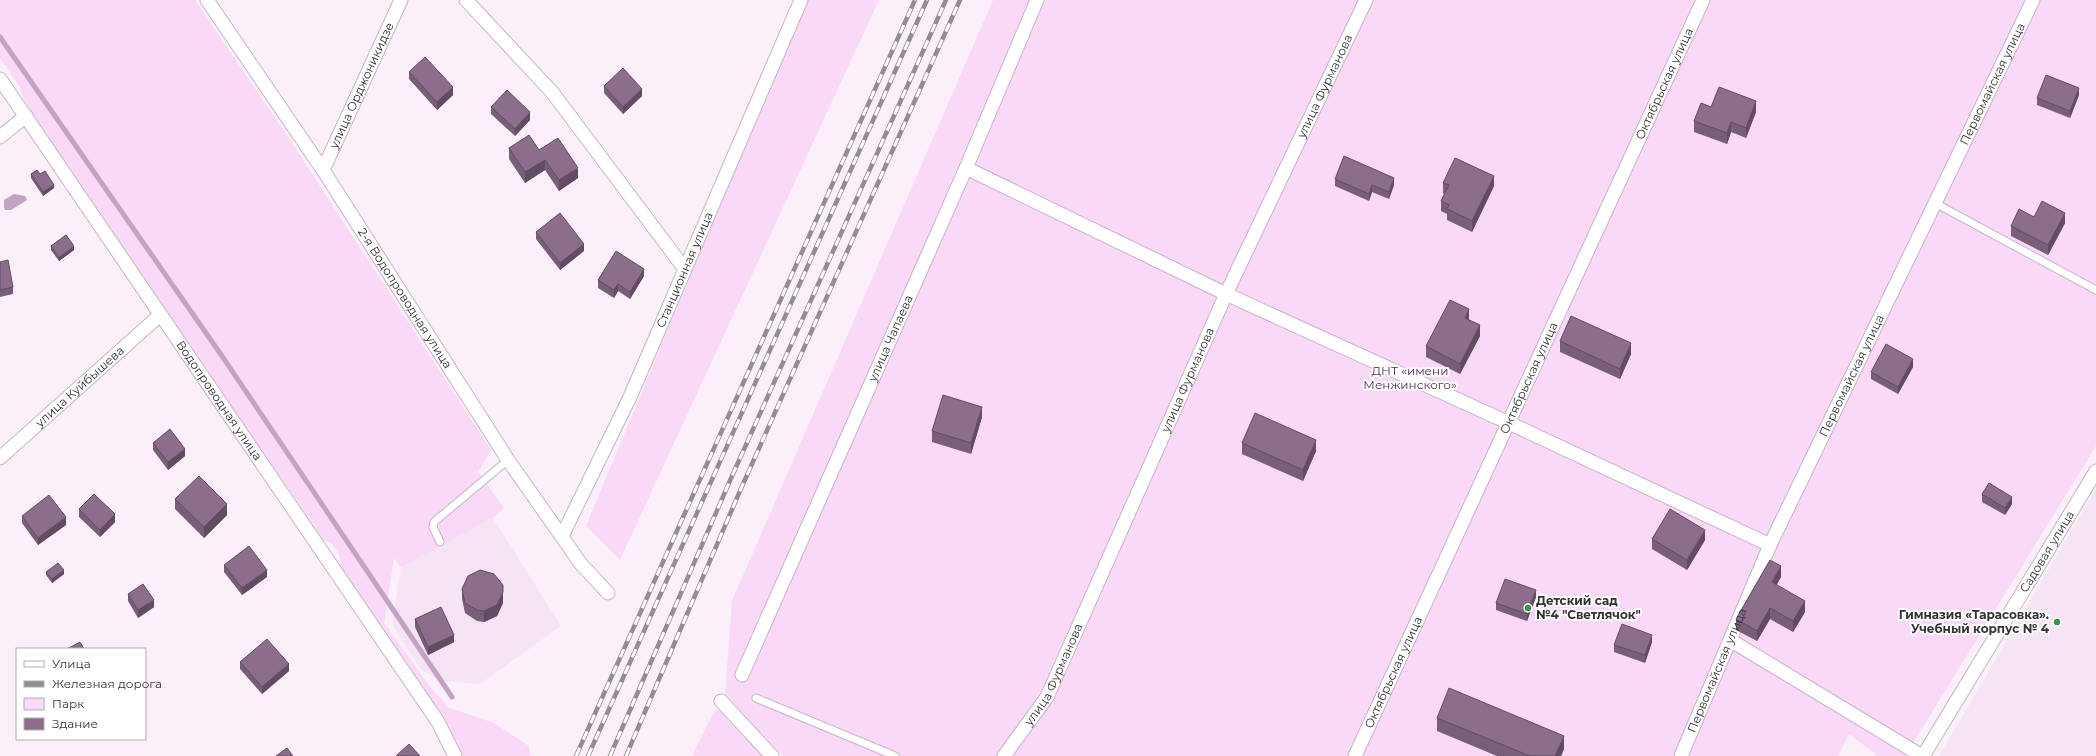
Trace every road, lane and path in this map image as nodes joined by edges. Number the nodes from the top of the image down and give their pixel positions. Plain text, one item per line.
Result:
1 (207, 0) edge
2 (401, 0) edge
3 (466, 0) edge
4 (801, 0) edge
5 (1037, 0) edge
6 (1366, 0) edge
7 (1703, 0) edge
8 (2033, 0) edge
9 (0, 79) edge
10 (26, 116) junction
11 (0, 137) edge
12 (966, 168) junction
13 (323, 170) junction
14 (1935, 203) junction
15 (684, 268) junction
16 (2096, 290) edge
17 (1226, 294) junction
18 (160, 315) junction
19 (1509, 422) junction
20 (0, 458) edge
21 (508, 460) junction
22 (2096, 471) edge
23 (562, 536) junction
24 (440, 542) dead end
25 (1770, 545) junction
26 (608, 592) dead end
27 (1730, 640) junction
28 (742, 675) dead end
29 (756, 698) dead end
30 (721, 702) dead end
31 (455, 756) edge
32 (772, 756) edge
33 (895, 756) edge
34 (1004, 756) edge
35 (1355, 756) edge
36 (1681, 756) edge
37 (1923, 756) edge

1 - 13 street, 2-я Водопроводная улица
2 - 13 street, улица Орджоникидзе
3 - 15 street
4 - 15 street, Станционная улица
5 - 12 street, улица Чапаева
6 - 17 street, улица Фурманова
7 - 19 street, Октябрьская улица
8 - 14 street, Первомайская улица
9 - 10 street, Водопроводная улица
10 - 11 street
10 - 18 street, Водопроводная улица
12 - 17 street
12 - 28 street, улица Чапаева
13 - 21 street, 2-я Водопроводная улица
14 - 16 lane
14 - 25 street, Первомайская улица
15 - 23 street, Станционная улица
17 - 19 street
17 - 34 street, улица Фурманова
18 - 20 street, улица Куйбышева
18 - 31 street, Водопроводная улица
19 - 25 street
19 - 35 street, Октябрьская улица
21 - 23 street, 2-я Водопроводная улица
21 - 24 lane
22 - 37 street, Садовая улица
23 - 26 street, 2-я Водопроводная улица
25 - 27 street, Первомайская улица
27 - 36 street, Первомайская улица
27 - 37 street
29 - 33 lane
30 - 32 street

